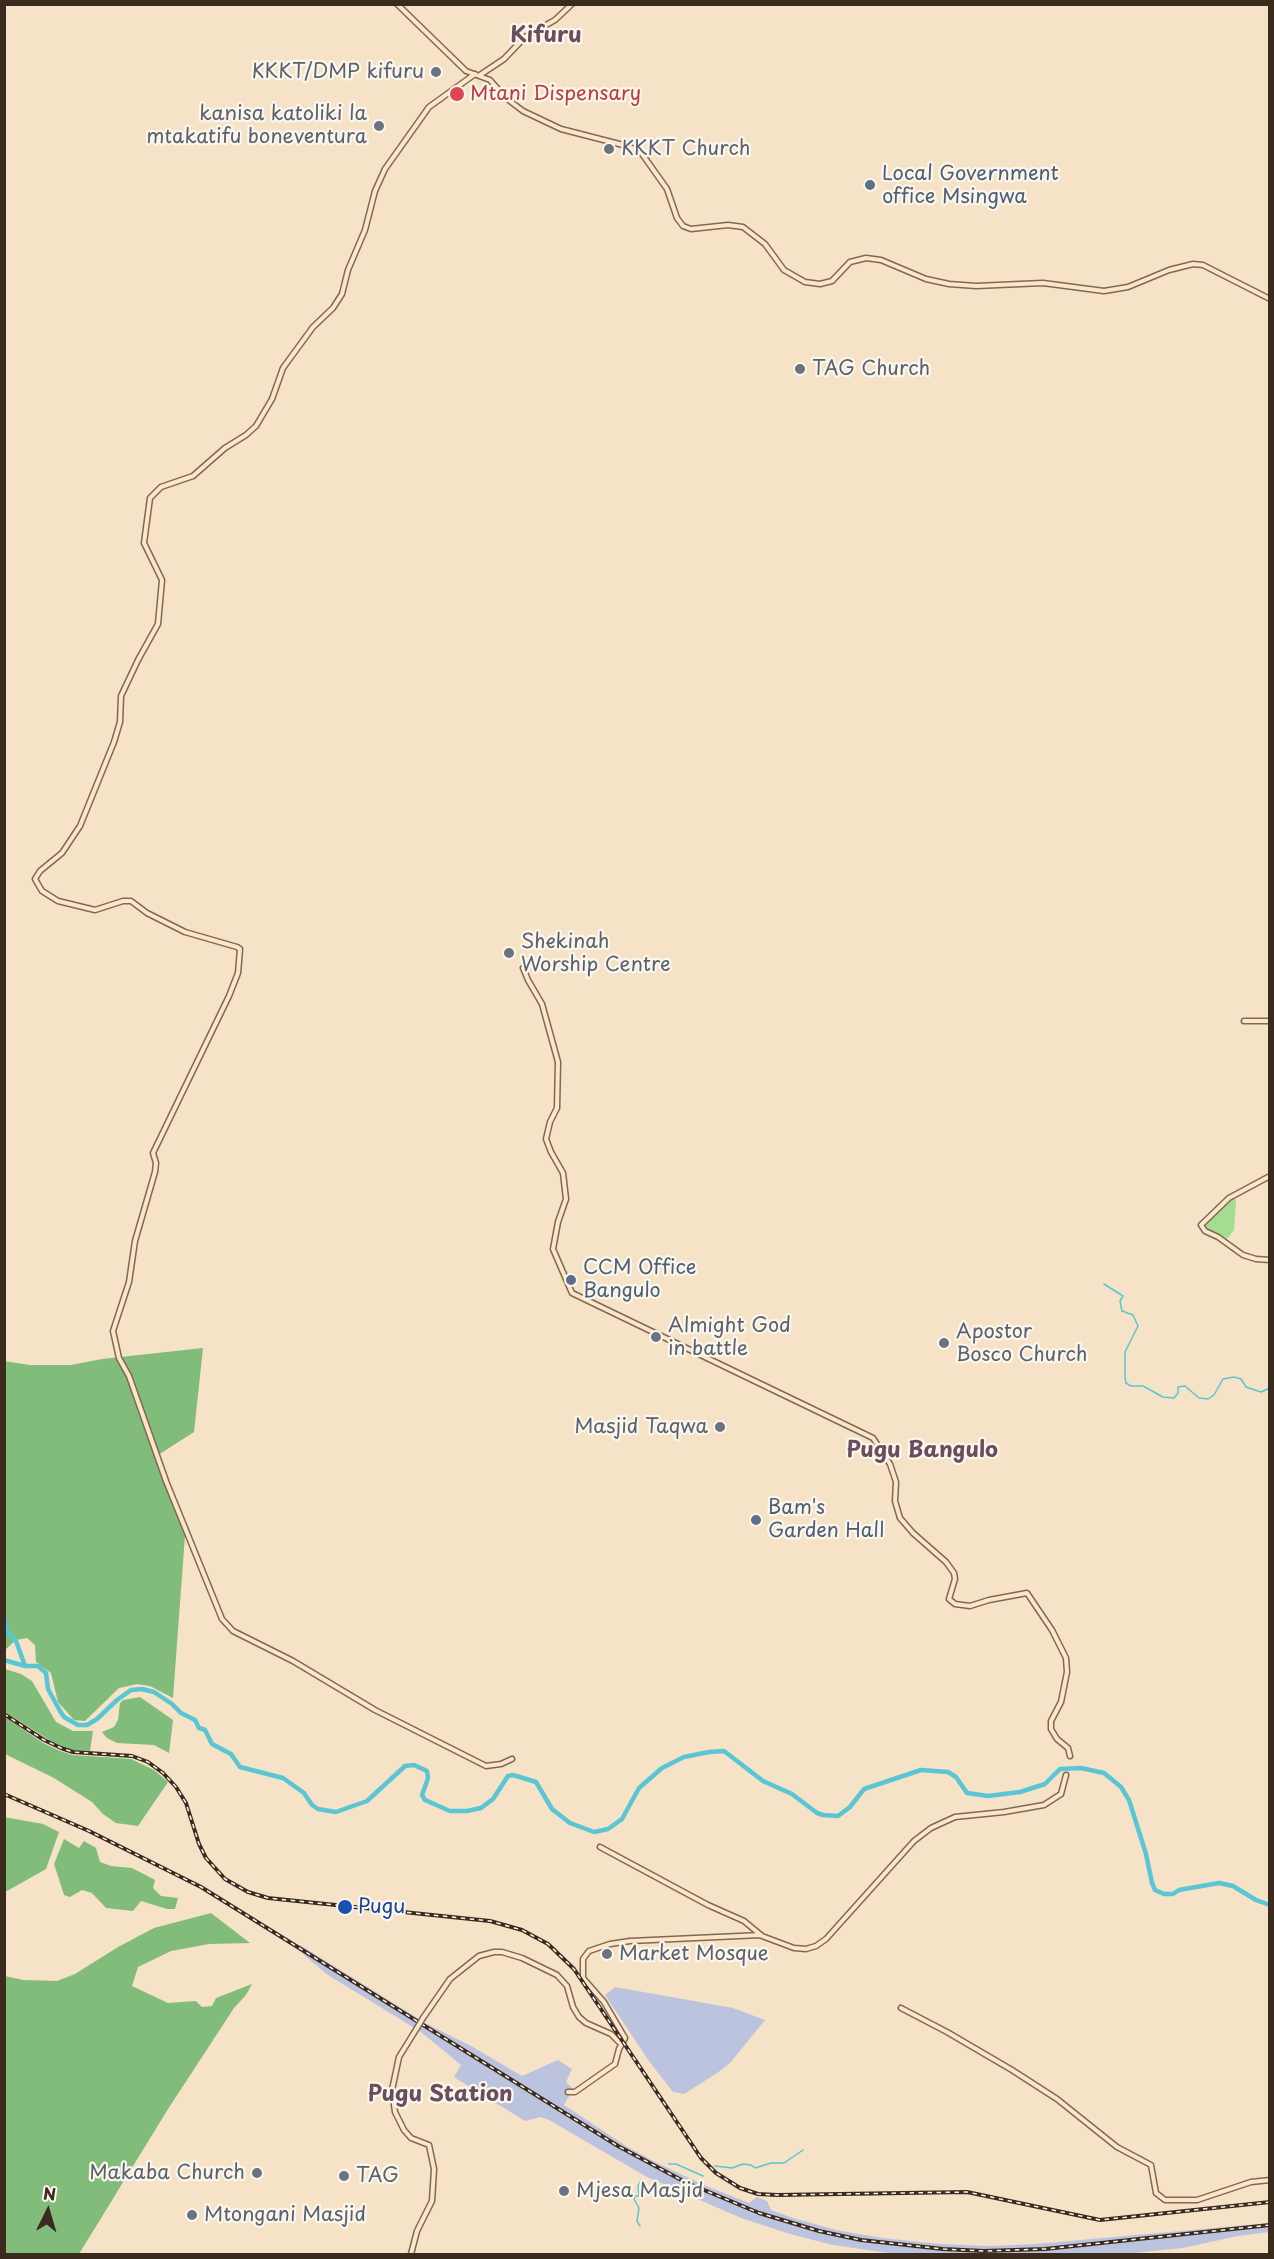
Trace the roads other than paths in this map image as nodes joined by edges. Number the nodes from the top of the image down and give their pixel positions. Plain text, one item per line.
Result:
1 (397, 4) edge
2 (572, 4) edge
3 (478, 75) junction
4 (1269, 299) edge
5 (523, 968) dead end
6 (1244, 1021) dead end
7 (1269, 1021) edge
8 (1269, 1176) edge
9 (1269, 1260) edge
10 (1070, 1756) dead end
11 (512, 1759) dead end
12 (1066, 1775) dead end
13 (600, 1847) dead end
14 (761, 1935) junction
15 (901, 2008) dead end
16 (621, 2044) junction
17 (568, 2092) dead end
18 (1269, 2180) edge
19 (411, 2254) edge

1 - 3 street
2 - 3 street
3 - 4 street
3 - 11 street
5 - 10 street
6 - 7 street
8 - 9 street
12 - 14 street
13 - 14 street
14 - 16 street
15 - 18 street
16 - 17 street
16 - 19 street, bridge

